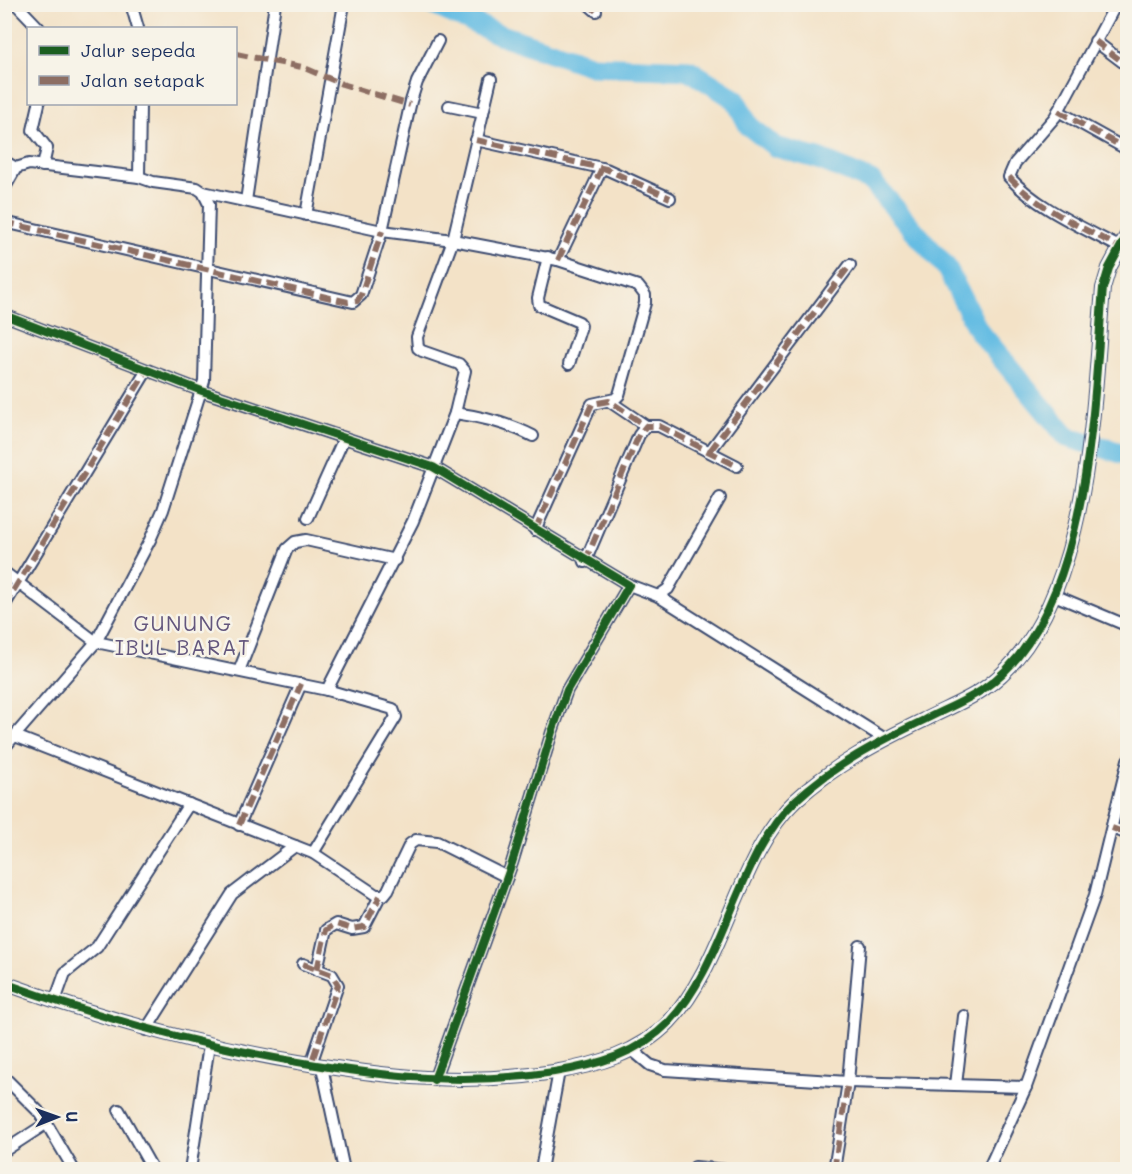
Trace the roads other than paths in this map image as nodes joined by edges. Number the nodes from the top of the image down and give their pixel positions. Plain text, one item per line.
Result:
1 (16, 4) edge
2 (131, 4) edge
3 (276, 4) edge
4 (344, 4) edge
5 (1116, 4) edge
6 (38, 27) edge
7 (138, 27) edge
8 (438, 41) dead end
9 (1095, 41) junction
10 (1128, 66) edge
11 (490, 79) dead end
12 (39, 105) edge
13 (140, 105) edge
14 (449, 106) dead end
15 (1058, 111) junction
16 (483, 113) junction
17 (476, 140) junction
18 (1128, 150) edge
19 (4, 161) edge
20 (44, 166) junction
21 (15, 168) junction
22 (602, 168) junction
23 (140, 177) junction
24 (4, 189) edge
25 (203, 192) junction
26 (670, 198) dead end
27 (246, 201) junction
28 (306, 214) junction
29 (4, 222) edge
30 (382, 231) junction
31 (1128, 232) edge
32 (453, 240) junction
33 (1119, 247) junction
34 (553, 259) junction
35 (850, 265) dead end
36 (205, 269) junction
37 (4, 315) edge
38 (569, 364) dead end
39 (147, 370) junction
40 (202, 391) junction
41 (609, 401) junction
42 (455, 413) junction
43 (646, 426) junction
44 (533, 436) dead end
45 (344, 438) junction
46 (710, 451) junction
47 (737, 466) dead end
48 (433, 467) junction
49 (720, 498) dead end
50 (308, 518) dead end
51 (535, 530) junction
52 (395, 560) junction
53 (585, 562) junction
54 (4, 573) edge
55 (20, 584) junction
56 (629, 585) junction
57 (1054, 595) junction
58 (658, 596) junction
59 (4, 606) edge
60 (1128, 626) edge
61 (96, 642) junction
62 (239, 671) junction
63 (301, 684) junction
64 (327, 690) junction
65 (15, 736) junction
66 (885, 739) junction
67 (4, 748) edge
68 (1128, 760) edge
69 (189, 804) junction
70 (239, 825) junction
71 (1112, 828) junction
72 (1128, 834) edge
73 (295, 846) junction
74 (313, 853) junction
75 (507, 877) junction
76 (380, 896) junction
77 (860, 946) dead end
78 (303, 964) dead end
79 (316, 970) junction
80 (4, 983) edge
81 (55, 1001) junction
82 (964, 1016) dead end
83 (146, 1030) junction
84 (209, 1045) junction
85 (632, 1050) junction
86 (317, 1066) junction
87 (559, 1071) junction
88 (4, 1077) edge
89 (434, 1080) junction
90 (848, 1082) junction
91 (956, 1085) junction
92 (1026, 1087) junction
93 (119, 1110) dead end
94 (47, 1123) junction
95 (4, 1151) edge
96 (694, 1167) dead end
97 (991, 1168) edge
98 (74, 1170) edge
99 (153, 1170) edge
100 (190, 1170) edge
101 (344, 1170) edge
102 (541, 1170) edge
103 (726, 1170) edge
104 (834, 1170) edge

1 - 6 street
2 - 7 street
3 - 27 street
4 - 28 street
5 - 9 street
8 - 30 street
9 - 10 street
9 - 15 street
11 - 16 street
12 - 20 street
13 - 23 street
14 - 16 street
15 - 18 street
15 - 33 street
16 - 17 street
17 - 22 street
17 - 32 street
19 - 21 street
20 - 21 street
20 - 23 street
21 - 24 street
22 - 26 street
22 - 34 street
23 - 25 street
25 - 27 street
25 - 36 street
27 - 28 street
28 - 30 street
29 - 36 street
30 - 32 street
30 - 36 street
31 - 33 street
32 - 34 street
32 - 42 street
33 - 57 street
34 - 38 street
34 - 41 street
35 - 46 street
36 - 40 street
37 - 39 street
39 - 40 street
39 - 55 street
40 - 45 street
40 - 61 street
41 - 43 street
41 - 51 street
42 - 44 street
42 - 48 street
43 - 46 street
43 - 53 street
45 - 48 street
45 - 50 street
46 - 47 street
48 - 51 street
48 - 52 street
49 - 58 street
51 - 53 street
52 - 62 street
52 - 64 street
53 - 56 street
54 - 55 street
55 - 59 street
55 - 61 street
56 - 58 street
56 - 75 street
57 - 60 street
57 - 66 street
58 - 66 street
61 - 62 street
61 - 65 street
62 - 63 street
63 - 64 street
63 - 70 street
64 - 74 street
65 - 67 street
65 - 69 street
66 - 85 street
68 - 71 street
69 - 70 street
69 - 81 street
70 - 73 street
71 - 72 street
71 - 92 street
73 - 74 street
73 - 83 street
74 - 76 street
75 - 76 street
75 - 89 street
76 - 79 street
77 - 90 street
78 - 79 street
79 - 86 street
80 - 81 street
81 - 83 street
82 - 91 street
83 - 84 street
84 - 86 street
84 - 100 street
85 - 87 street
85 - 90 street
86 - 89 street
86 - 101 street
87 - 89 street
87 - 102 street
88 - 94 street
90 - 91 street
90 - 104 street
91 - 92 street
92 - 97 street
93 - 99 street
94 - 95 street
94 - 98 street
96 - 103 street

